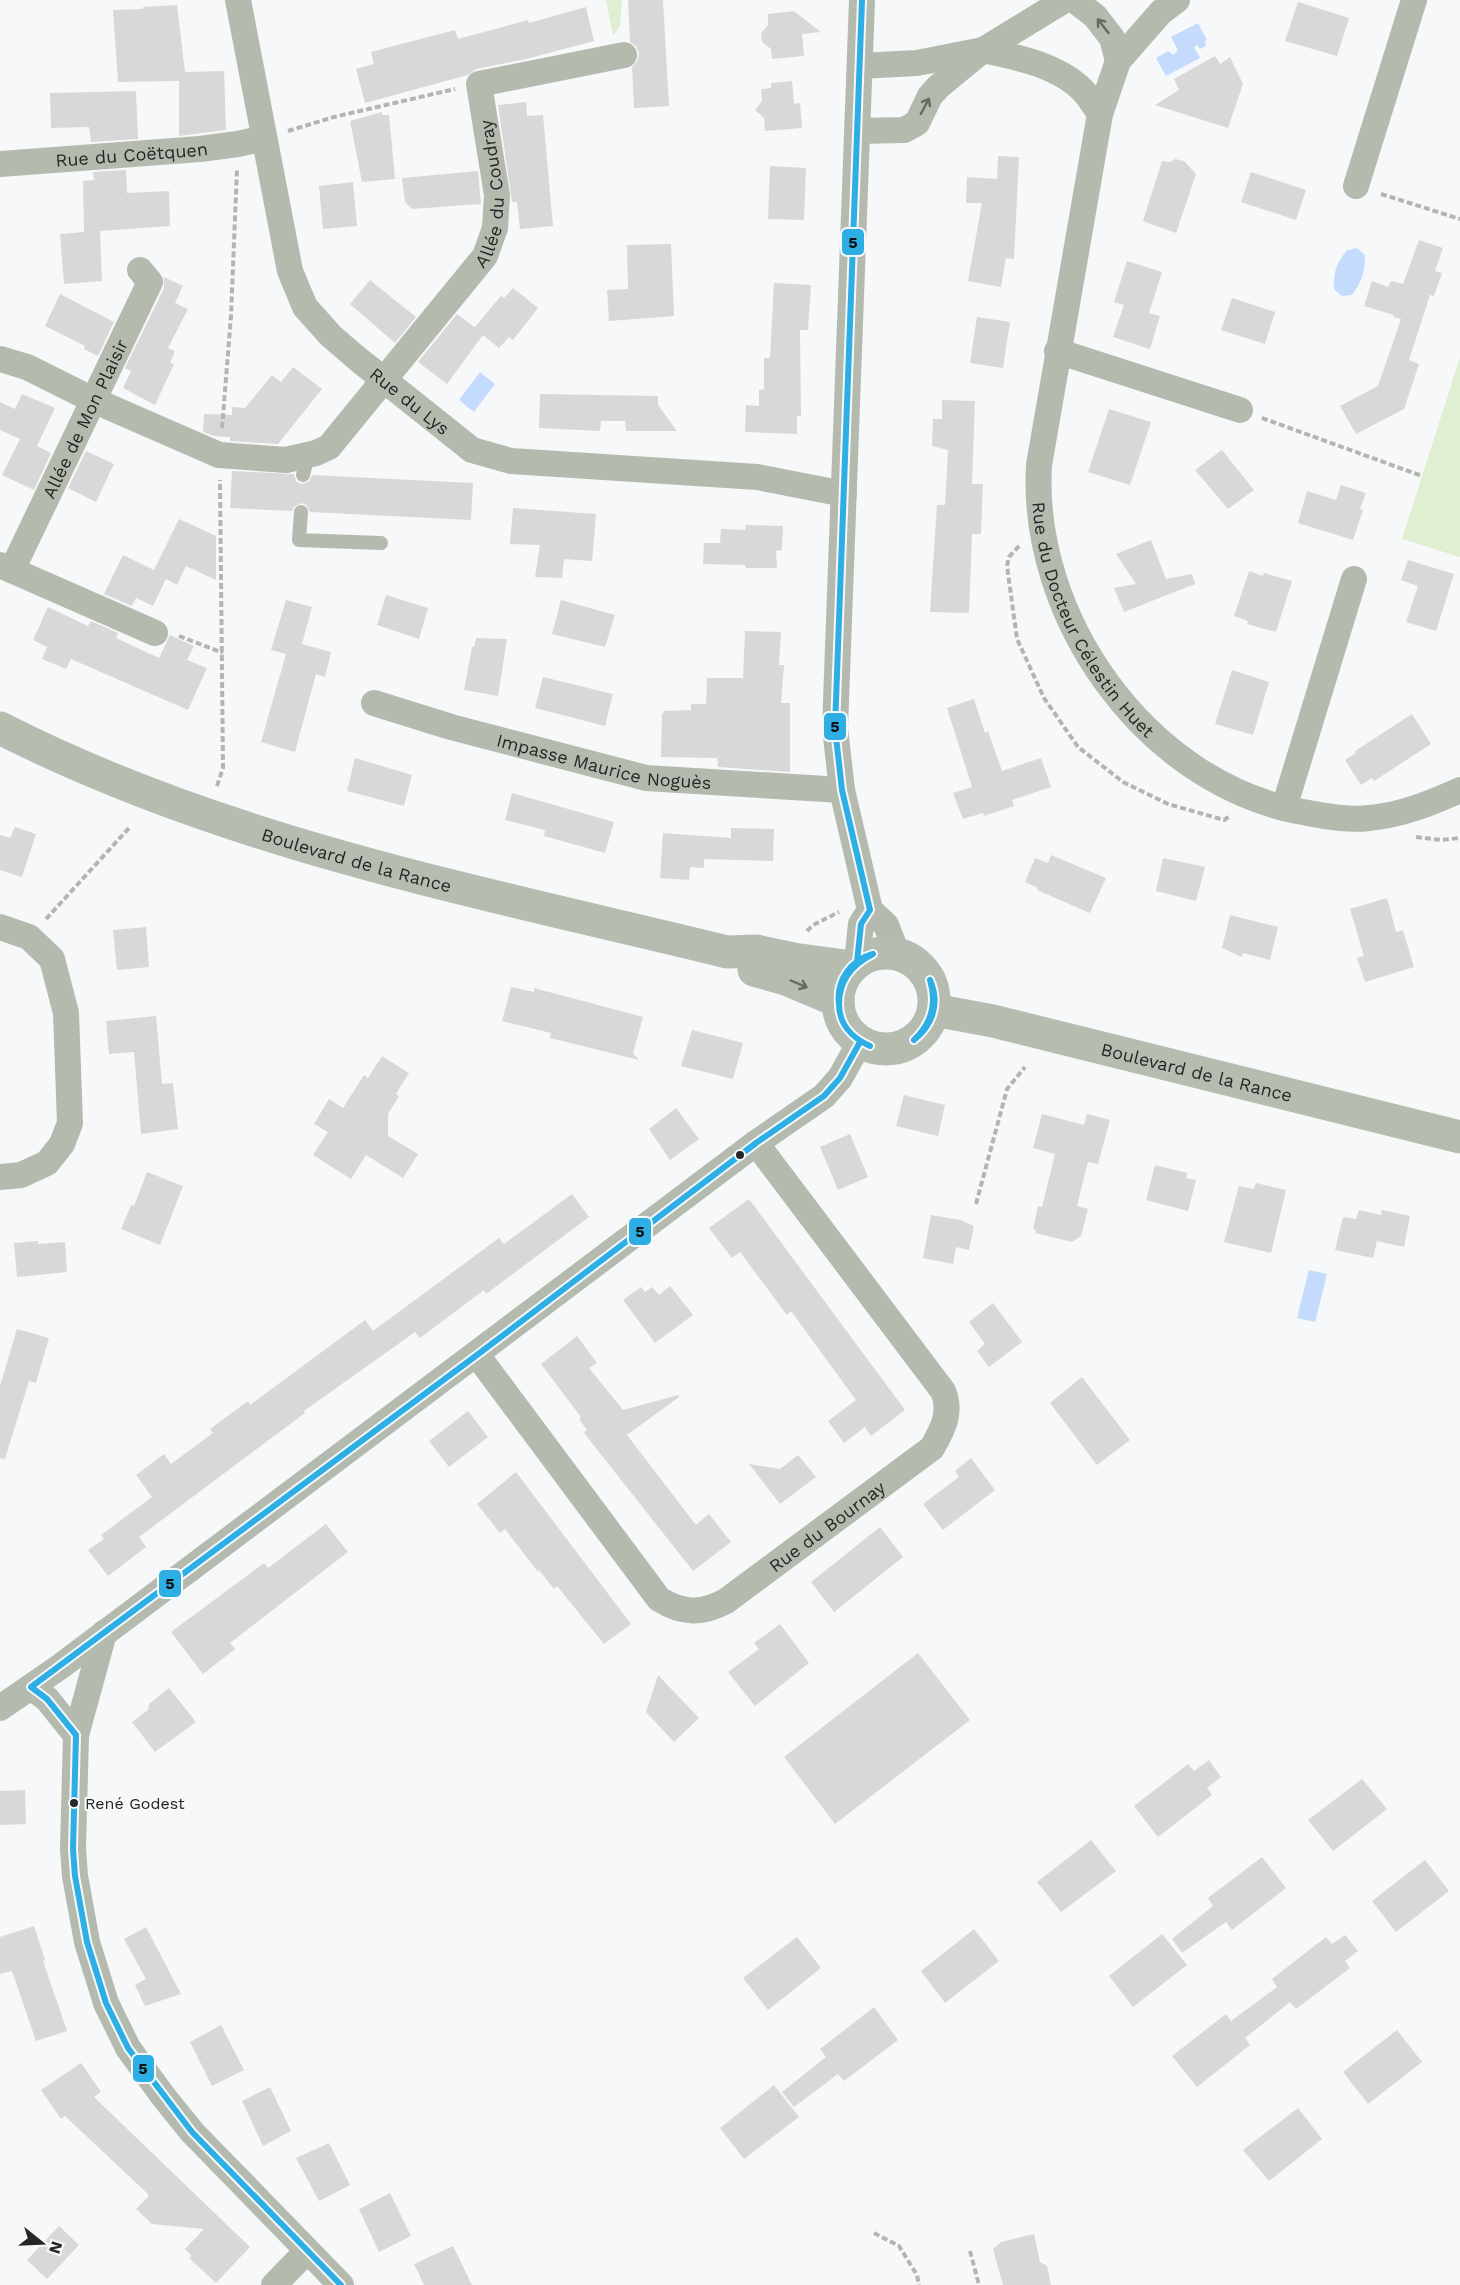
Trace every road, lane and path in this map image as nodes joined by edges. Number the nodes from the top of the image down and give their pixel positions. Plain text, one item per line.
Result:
1 (238, 0) edge
2 (862, 0) edge
3 (1065, 0) edge
4 (1074, 0) edge
5 (1177, 0) edge
6 (1414, 0) edge
7 (983, 50) junction
8 (624, 55) dead end
9 (1118, 61) junction
10 (860, 66) junction
11 (479, 84) junction
12 (1100, 114) junction
13 (858, 131) junction
14 (264, 138) junction
15 (0, 164) edge
16 (1356, 186) joint
17 (1460, 219) edge
18 (140, 270) dead end
19 (1057, 351) junction
20 (0, 359) edge
21 (384, 381) junction
22 (93, 400) junction
23 (1240, 410) joint
24 (1422, 476) dead end
25 (844, 494) junction
26 (301, 512) dead end
27 (381, 543) dead end
28 (6, 567) edge
29 (1354, 579) dead end
30 (155, 633) joint
31 (223, 653) dead end
32 (374, 703) dead end
33 (0, 728) edge
34 (207, 785) dead end
35 (216, 788) dead end
36 (842, 790) junction
37 (1460, 790) edge
38 (1284, 808) junction
39 (129, 828) dead end
40 (870, 910) junction
41 (0, 927) edge
42 (29, 937) junction
43 (727, 952) junction
44 (897, 953) junction
45 (854, 964) junction
46 (838, 1001) junction
47 (934, 1010) junction
48 (860, 1042) junction
49 (1024, 1067) dead end
50 (1460, 1137) edge
51 (756, 1143) junction
52 (0, 1177) edge
53 (976, 1204) dead end
54 (477, 1355) junction
55 (104, 1632) junction
56 (61, 1666) junction
57 (31, 1687) junction
58 (85, 1702) junction
59 (0, 1708) edge
60 (76, 1735) junction
61 (873, 2234) dead end
62 (307, 2251) junction
63 (970, 2251) dead end
64 (274, 2285) edge
65 (341, 2285) edge
66 (919, 2285) edge
67 (979, 2285) edge

1 - 14 street, Rue du Lys
2 - 10 street
3 - 7 street
9 -> 4 street
5 - 9 street, Rue du Docteur Célestin Huet
6 - 16 street
7 - 10 street
7 - 12 street
13 -> 7 street
8 - 11 street
9 - 12 street, Rue du Docteur Célestin Huet
10 - 13 street
11 - 14 path
11 - 21 street, Allée du Coudray
12 - 19 street, Rue du Docteur Célestin Huet
13 - 25 street
14 - 15 street, Rue du Coëtquen
14 - 21 street, Rue du Lys
16 - 17 path
18 - 22 street, Allée de Mon Plaisir
19 - 23 street
19 - 38 street, Rue du Docteur Célestin Huet
20 - 22 street, Allée du Coudray
21 - 22 street, Allée du Coudray
21 - 25 street, Rue du Lys
22 - 28 street, Allée de Mon Plaisir
23 - 24 path
25 - 36 street
26 - 27 lane
28 - 30 street
29 - 38 street
30 - 31 path
32 - 36 street, Impasse Maurice Noguès
33 - 43 main road, Boulevard de la Rance
34 - 35 path
36 - 40 street
37 - 38 street, Rue du Docteur Célestin Huet
39 - 42 path
40 - 44 street
40 - 45 street
41 - 42 street
42 - 52 street
43 - 45 main road, Boulevard de la Rance
43 -> 46 main road, Boulevard de la Rance
44 - 45 main road
44 - 47 main road
45 - 46 main road
46 - 48 main road
47 - 48 main road
47 - 50 main road, Boulevard de la Rance
48 - 51 street
49 - 53 path
51 - 54 street
51 - 54 street, Rue du Bournay
54 - 55 street
55 - 56 street
55 - 58 street
56 - 57 street
56 - 58 street
57 - 59 street
57 - 60 street
58 - 60 street
60 - 62 street
61 - 66 path
62 - 64 street
62 - 65 street
63 - 67 path

